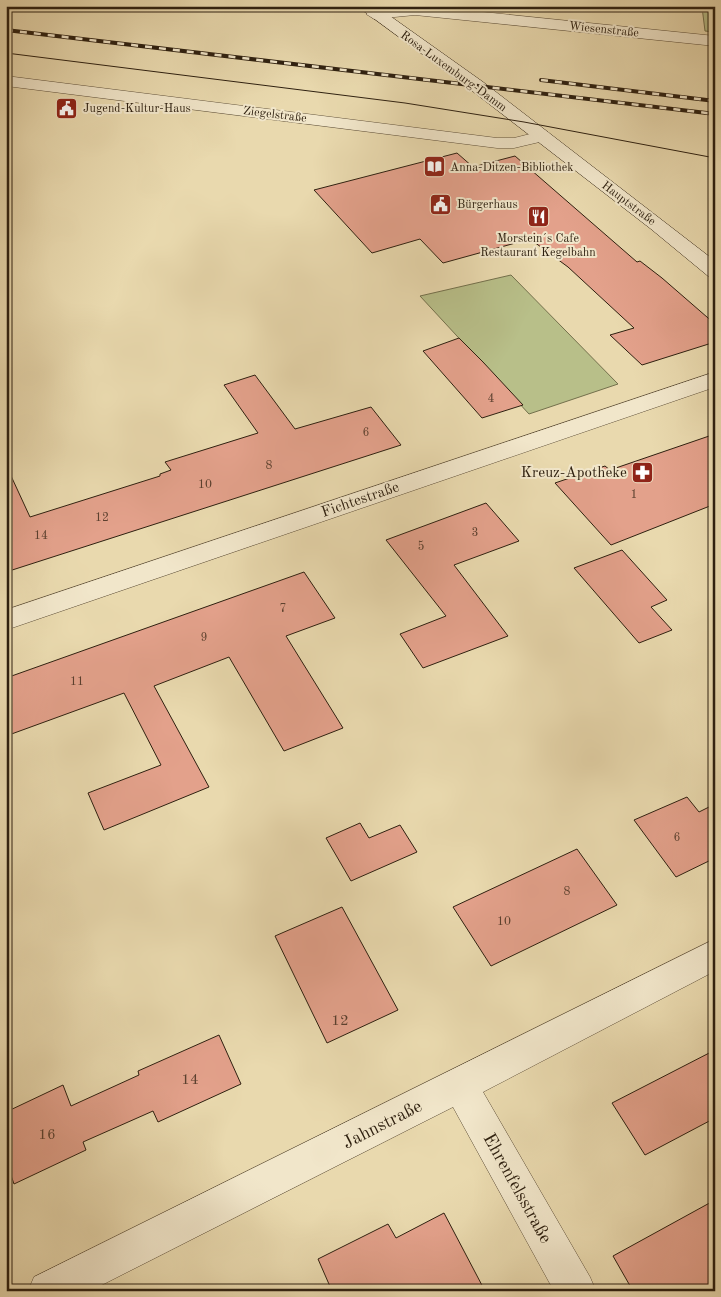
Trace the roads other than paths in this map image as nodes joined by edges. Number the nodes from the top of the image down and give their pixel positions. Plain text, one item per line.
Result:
1 (370, 10) edge
2 (715, 41) edge
3 (6, 81) edge
4 (542, 136) junction
5 (715, 272) edge
6 (715, 378) edge
7 (6, 620) edge
8 (715, 954) edge
9 (460, 1085) junction
10 (48, 1291) edge
11 (576, 1291) edge

1 - 2 street, Wiesenstraße
1 - 4 street, Rosa-Luxemburg-Damm
3 - 4 street, Ziegelstraße
4 - 5 street, Hauptstraße
6 - 7 street, Fichtestraße
8 - 9 street, Jahnstraße
9 - 10 street, Jahnstraße
9 - 11 street, Ehrenfelsstraße

